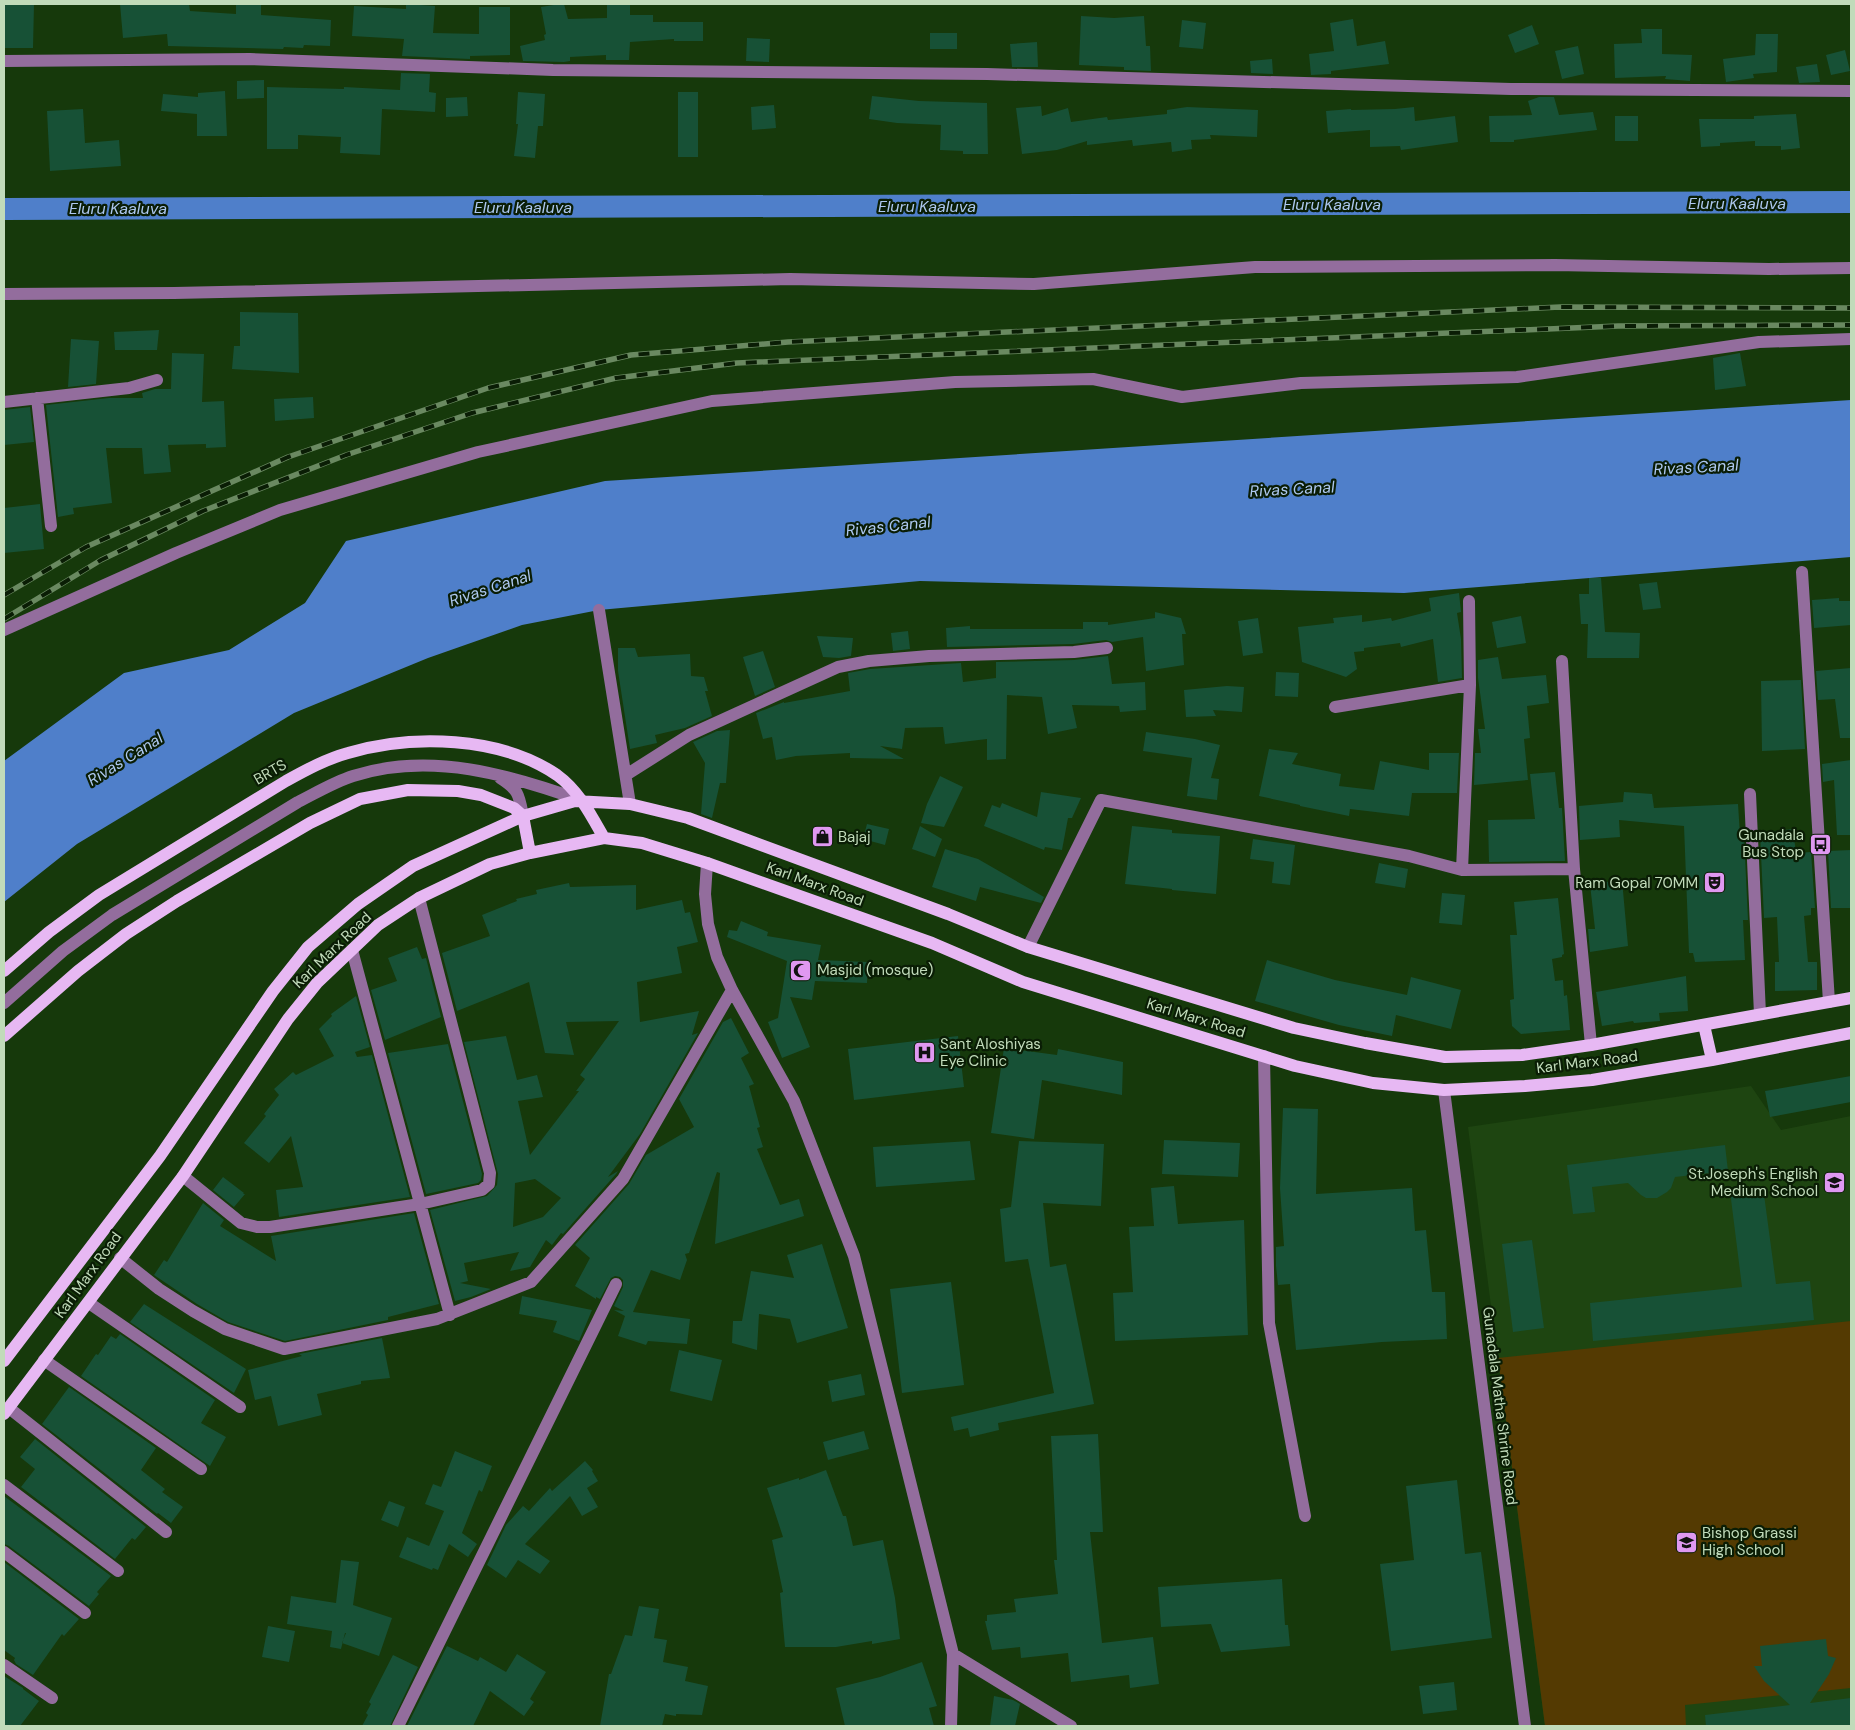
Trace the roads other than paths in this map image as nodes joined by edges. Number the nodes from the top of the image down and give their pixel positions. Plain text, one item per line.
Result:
1 (4, 61) edge
2 (1851, 91) edge
3 (1851, 268) edge
4 (4, 294) edge
5 (1851, 339) edge
6 (157, 380) dead end
7 (37, 398) junction
8 (4, 402) edge
9 (51, 526) dead end
10 (1802, 572) dead end
11 (1469, 601) dead end
12 (599, 610) dead end
13 (4, 630) edge
14 (1107, 648) dead end
15 (1562, 661) dead end
16 (1470, 685) junction
17 (1335, 707) dead end
18 (487, 772) junction
19 (626, 775) junction
20 (1750, 794) dead end
21 (583, 801) junction
22 (630, 804) junction
23 (523, 816) junction
24 (604, 838) junction
25 (530, 853) junction
26 (708, 863) junction
27 (1574, 869) junction
28 (1462, 870) junction
29 (419, 898) junction
30 (1028, 947) junction
31 (352, 950) junction
32 (4, 971) edge
33 (732, 990) junction
34 (1851, 998) edge
35 (1829, 1002) junction
36 (4, 1003) edge
37 (1760, 1014) junction
38 (1704, 1025) junction
39 (1851, 1033) edge
40 (4, 1036) edge
41 (1591, 1045) junction
42 (1264, 1056) junction
43 (1712, 1060) junction
44 (1444, 1090) junction
45 (183, 1176) junction
46 (420, 1204) junction
47 (120, 1258) junction
48 (616, 1284) dead end
49 (89, 1303) junction
50 (450, 1314) junction
51 (44, 1360) junction
52 (4, 1361) edge
53 (240, 1408) dead end
54 (6, 1411) edge
55 (201, 1469) dead end
56 (4, 1485) edge
57 (1304, 1516) dead end
58 (166, 1532) dead end
59 (4, 1552) edge
60 (118, 1571) dead end
61 (85, 1613) dead end
62 (953, 1654) junction
63 (4, 1665) edge
64 (52, 1698) dead end
65 (398, 1726) edge
66 (950, 1726) edge
67 (1071, 1726) edge
68 (1525, 1726) edge

1 - 2 street
3 - 4 street
5 - 13 street
6 - 7 street
7 - 8 street
7 - 9 street
10 - 35 street
11 - 16 street
12 - 19 street
14 - 19 street
15 - 27 street
16 - 17 street
16 - 28 street
18 - 21 street
18 - 23 street
18 - 36 street
19 - 22 street
20 - 37 street
21 - 22 main road, Karl Marx Road
21 - 23 main road, Karl Marx Road
21 - 24 main road, BRTS
21 - 32 main road, BRTS
22 - 30 main road, Karl Marx Road
23 - 25 main road
23 - 40 main road
23 - 52 main road, Karl Marx Road
24 - 25 main road, Karl Marx Road
24 - 26 main road, Karl Marx Road
25 - 29 main road, Karl Marx Road
26 - 33 street
26 - 42 main road, Karl Marx Road
27 - 28 street
27 - 41 street
28 - 30 street
29 - 31 main road, Karl Marx Road
29 - 46 street
30 - 41 main road, Karl Marx Road
31 - 45 main road, Karl Marx Road
31 - 46 street
33 - 50 street
33 - 62 street
34 - 35 main road, Karl Marx Road
35 - 37 main road, Karl Marx Road
37 - 38 main road, Karl Marx Road
38 - 41 main road, Karl Marx Road
38 - 43 main road
39 - 43 main road, Karl Marx Road
42 - 44 main road, Karl Marx Road
42 - 57 street
43 - 44 main road, Karl Marx Road
44 - 68 street, Gunadala Matha Shrine Road
45 - 46 street
45 - 47 main road, Karl Marx Road
46 - 50 street
47 - 49 main road, Karl Marx Road
47 - 50 street
48 - 65 street
49 - 51 main road, Karl Marx Road
49 - 53 street
51 - 54 main road, Karl Marx Road
51 - 55 street
54 - 58 street
56 - 60 street
59 - 61 street
62 - 66 street
62 - 67 street
63 - 64 street

